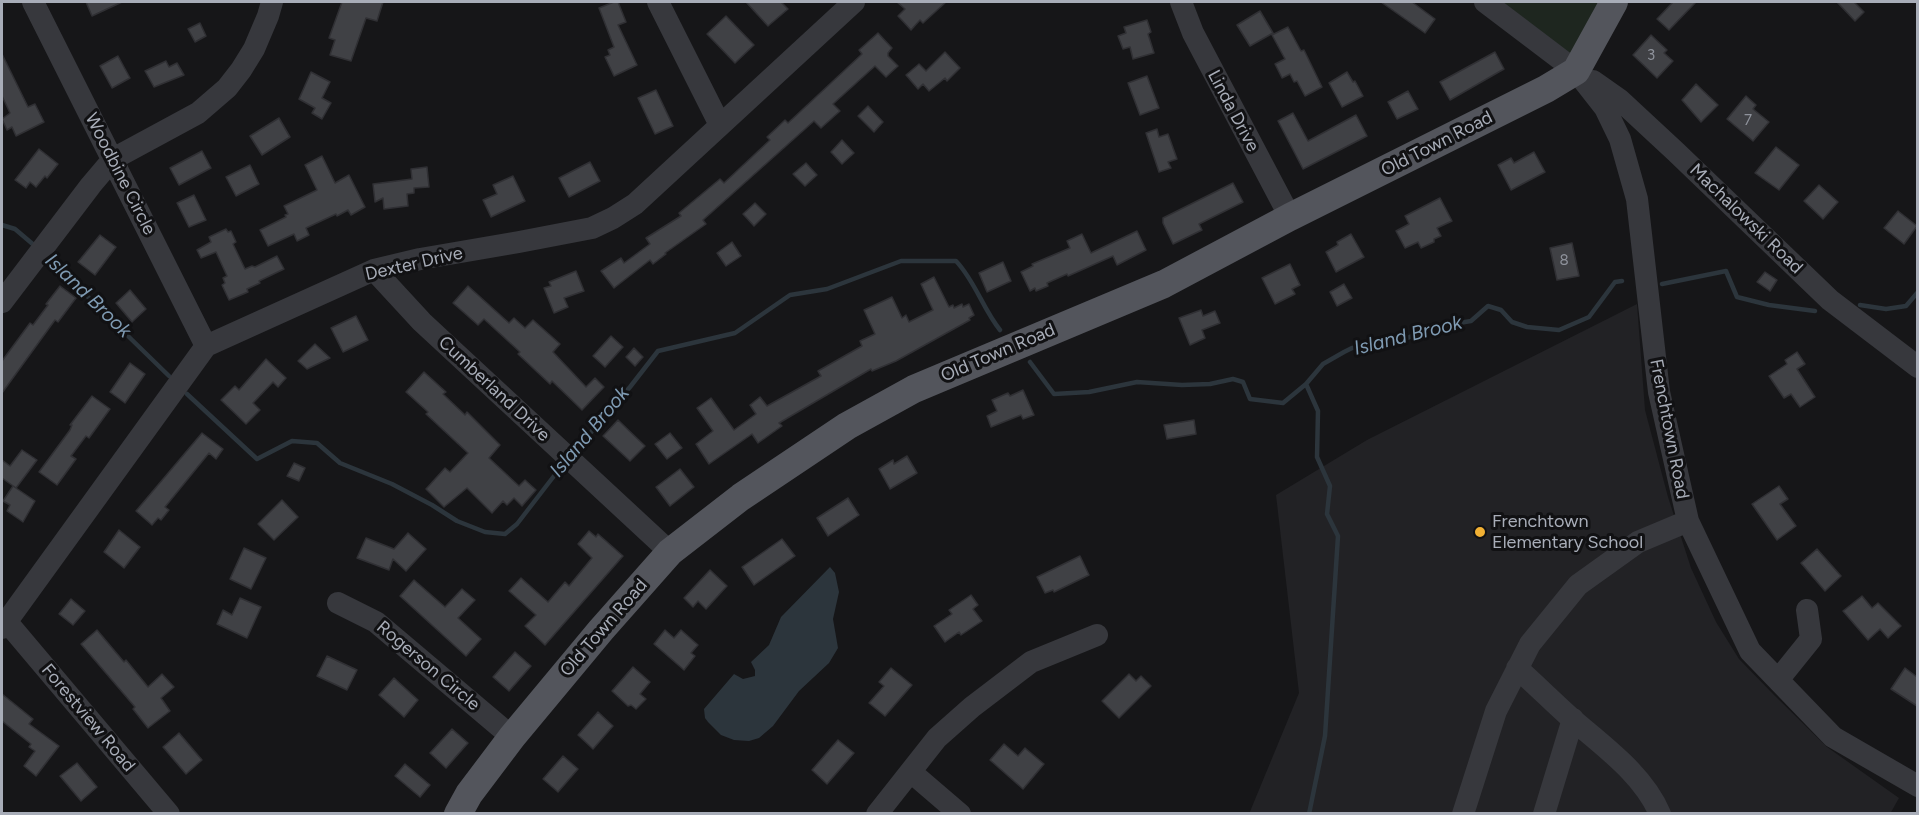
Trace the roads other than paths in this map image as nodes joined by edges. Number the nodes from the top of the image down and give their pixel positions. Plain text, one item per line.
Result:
1 (33, 2) edge
2 (272, 2) edge
3 (658, 2) edge
4 (854, 2) edge
5 (1181, 2) edge
6 (1485, 2) edge
7 (1614, 2) edge
8 (1576, 71) junction
9 (720, 125) junction
10 (1656, 134) junction
11 (1625, 156) junction
12 (113, 159) junction
13 (1290, 217) junction
14 (374, 270) junction
15 (2, 302) edge
16 (206, 346) junction
17 (1917, 367) edge
18 (1688, 521) junction
19 (670, 552) junction
20 (338, 603) dead end
21 (1807, 610) dead end
22 (4, 625) edge
23 (1096, 635) dead end
24 (1517, 668) junction
25 (1778, 680) junction
26 (1573, 719) junction
27 (512, 737) junction
28 (911, 772) junction
29 (1917, 786) edge
30 (169, 813) edge
31 (458, 813) edge
32 (877, 813) edge
33 (960, 813) edge
34 (1463, 813) edge
35 (1544, 813) edge
36 (1660, 813) edge

1 - 12 street, Woodbine Circle
2 - 12 street
3 - 9 street
4 - 9 street, Dexter Drive
5 - 13 street, Linda Drive
6 - 8 street, Frenchtown Road
7 - 8 main road
8 - 10 street, Machalowski Road
8 - 11 street, Frenchtown Road
8 - 13 main road, Old Town Road
9 - 14 street, Dexter Drive
10 - 11 street
10 - 17 street, Machalowski Road
11 - 18 street, Frenchtown Road
12 - 15 street
12 - 16 street, Woodbine Circle
13 - 19 main road, Old Town Road
14 - 16 street, Dexter Drive
14 - 19 street, Cumberland Drive
16 - 22 street, Dexter Drive
18 - 24 street
18 - 25 street, Frenchtown Road
19 - 27 main road, Old Town Road
20 - 27 street, Rogerson Circle
21 - 25 street
22 - 30 street, Forestview Road
23 - 28 street
24 - 26 street
24 - 34 street
25 - 29 street, Frenchtown Road
26 - 35 street
26 - 36 street
27 - 31 main road, Old Town Road
28 - 32 street
28 - 33 street

